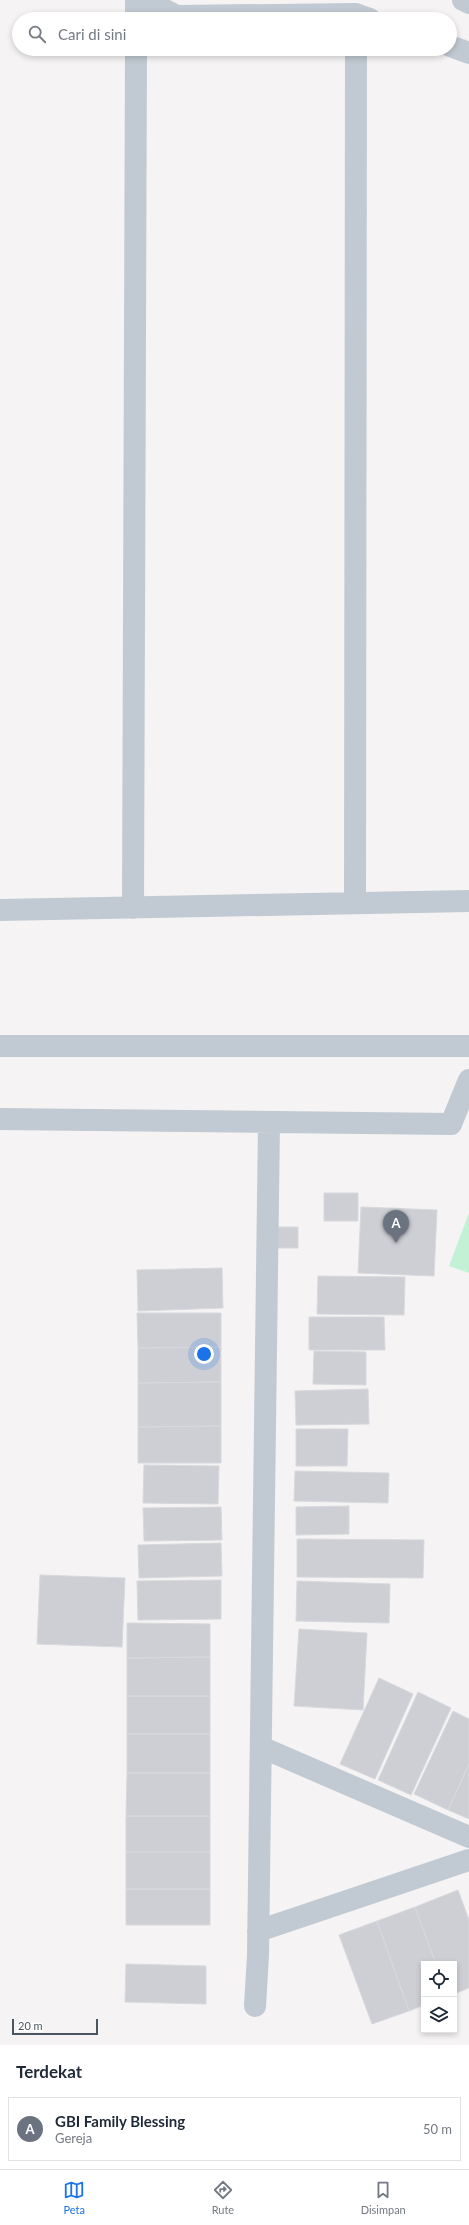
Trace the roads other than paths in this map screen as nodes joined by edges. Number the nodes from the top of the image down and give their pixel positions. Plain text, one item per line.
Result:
1 (136, 0) edge
2 (145, 0) edge
3 (463, 0) edge
4 (469, 3) edge
5 (136, 12) edge
6 (169, 12) edge
7 (457, 49) edge
8 (469, 53) edge
9 (136, 56) edge
10 (356, 56) edge
11 (469, 901) edge
12 (355, 903) junction
13 (133, 908) junction
14 (0, 910) edge
15 (0, 1046) edge
16 (469, 1046) edge
17 (469, 1080) edge
18 (0, 1119) edge
19 (269, 1122) junction
20 (261, 1747) junction
21 (469, 1837) edge
22 (469, 1860) edge
23 (258, 1931) junction
24 (255, 2006) dead end

1 - 5 street
2 - 6 street
3 - 4 street
7 - 8 street
9 - 13 street
10 - 12 street
11 - 12 street
12 - 13 street
13 - 14 street
15 - 16 street
17 - 19 street
18 - 19 street
19 - 20 street
20 - 21 street
20 - 23 street
22 - 23 street
23 - 24 street

